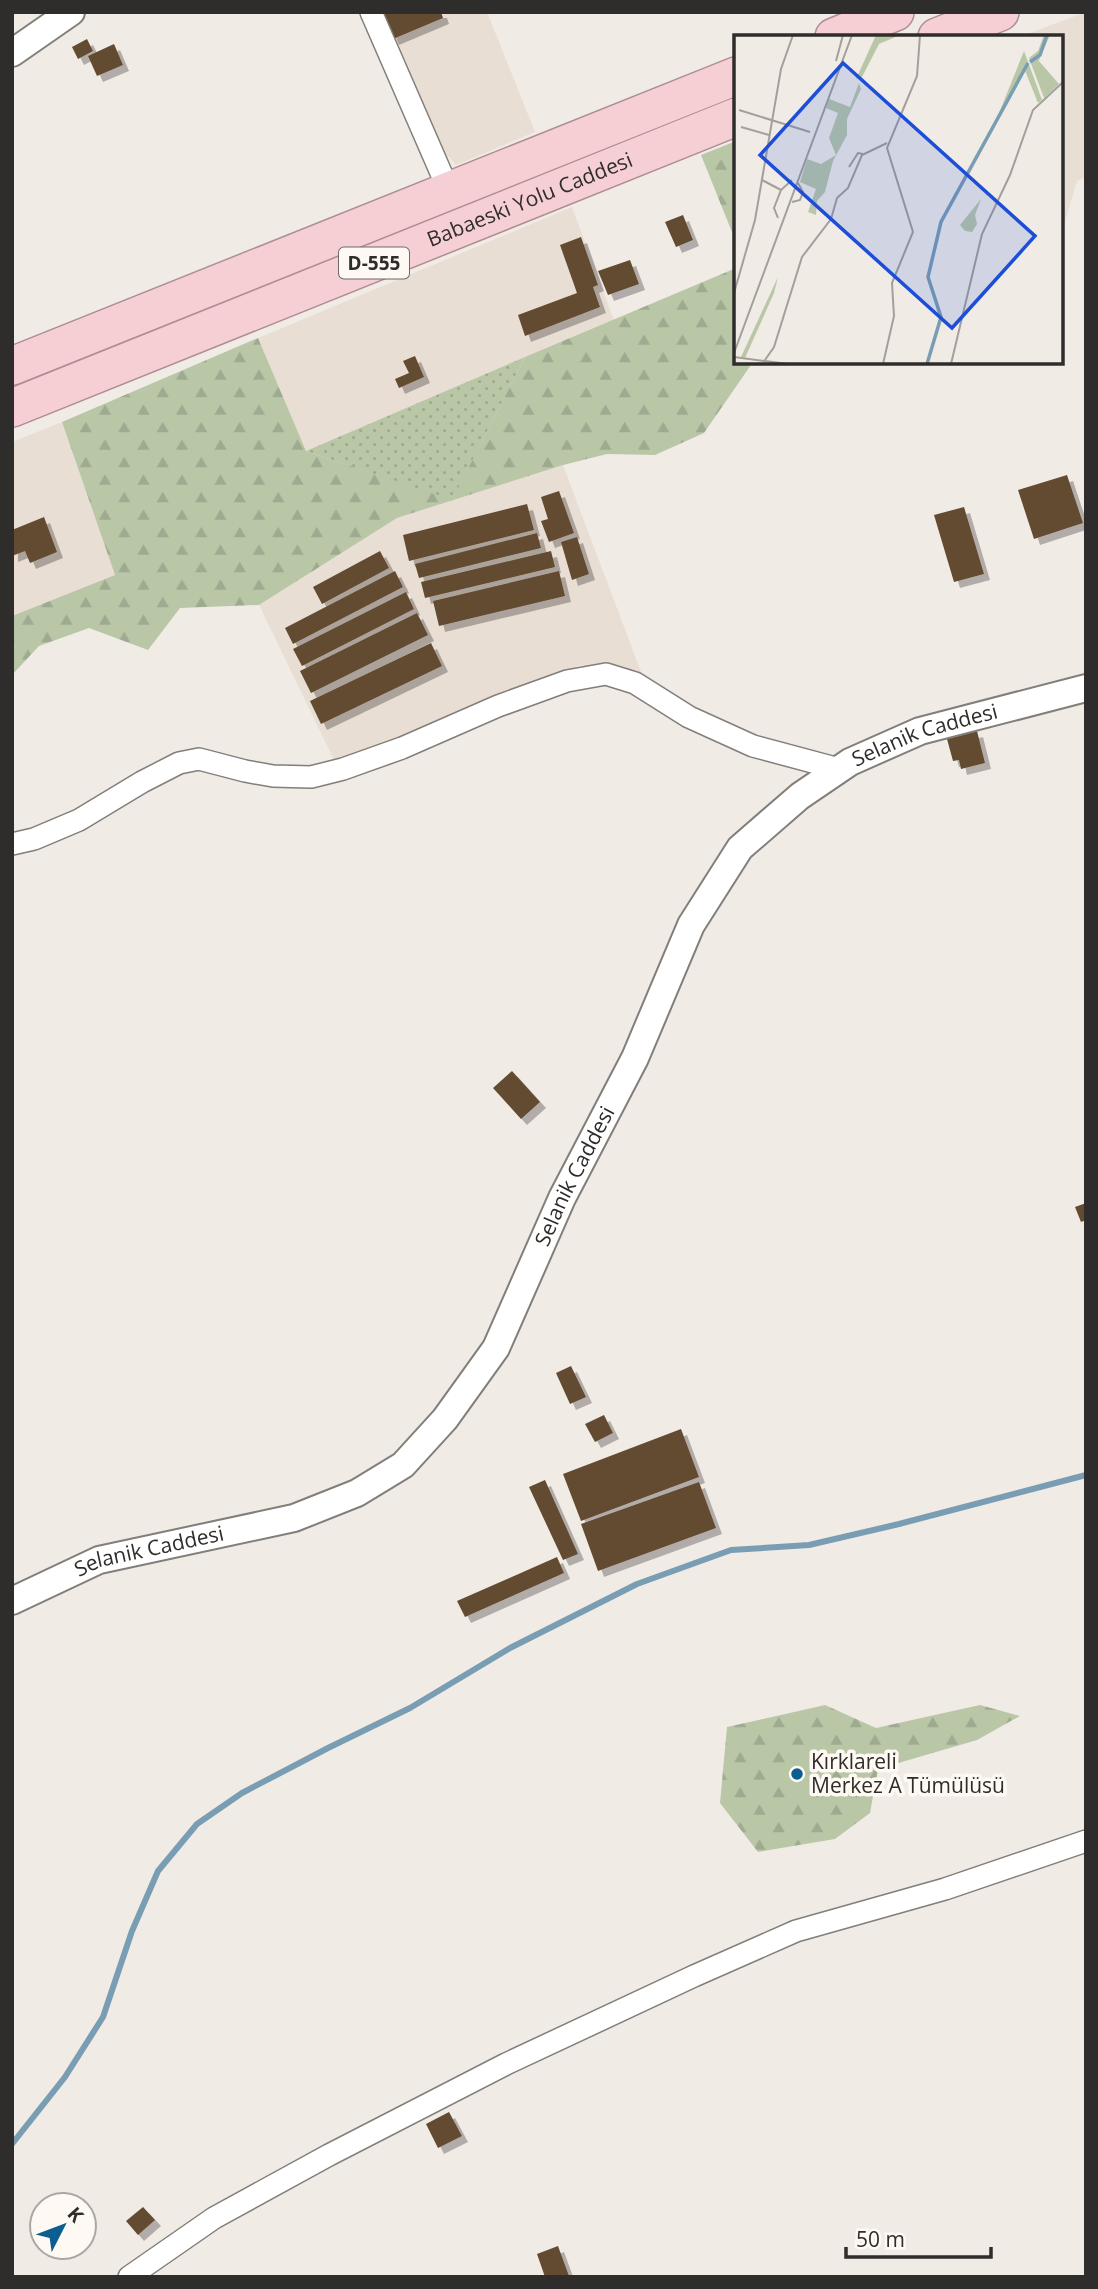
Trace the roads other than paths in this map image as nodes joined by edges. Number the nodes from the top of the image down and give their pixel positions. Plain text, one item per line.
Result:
1 (71, 12) edge
2 (371, 12) edge
3 (895, 12) edge
4 (1000, 12) edge
5 (839, 35) edge
6 (942, 35) edge
7 (12, 53) edge
8 (734, 77) edge
9 (734, 118) edge
10 (449, 191) junction
11 (12, 366) edge
12 (12, 408) edge
13 (1086, 688) edge
14 (839, 769) junction
15 (12, 844) edge
16 (12, 1601) edge
17 (1086, 1841) edge
18 (129, 2277) edge

1 - 7 street
2 - 10 street
3 - 5 highway
4 - 6 highway
8 - 10 highway, Babaeski Yolu Caddesi / D-555
9 - 12 highway, Babaeski Yolu Caddesi / D-555
10 - 11 highway, Babaeski Yolu Caddesi / D-555
13 - 14 street, Selanik Caddesi
14 - 15 street
14 - 16 street, Selanik Caddesi
17 - 18 street

